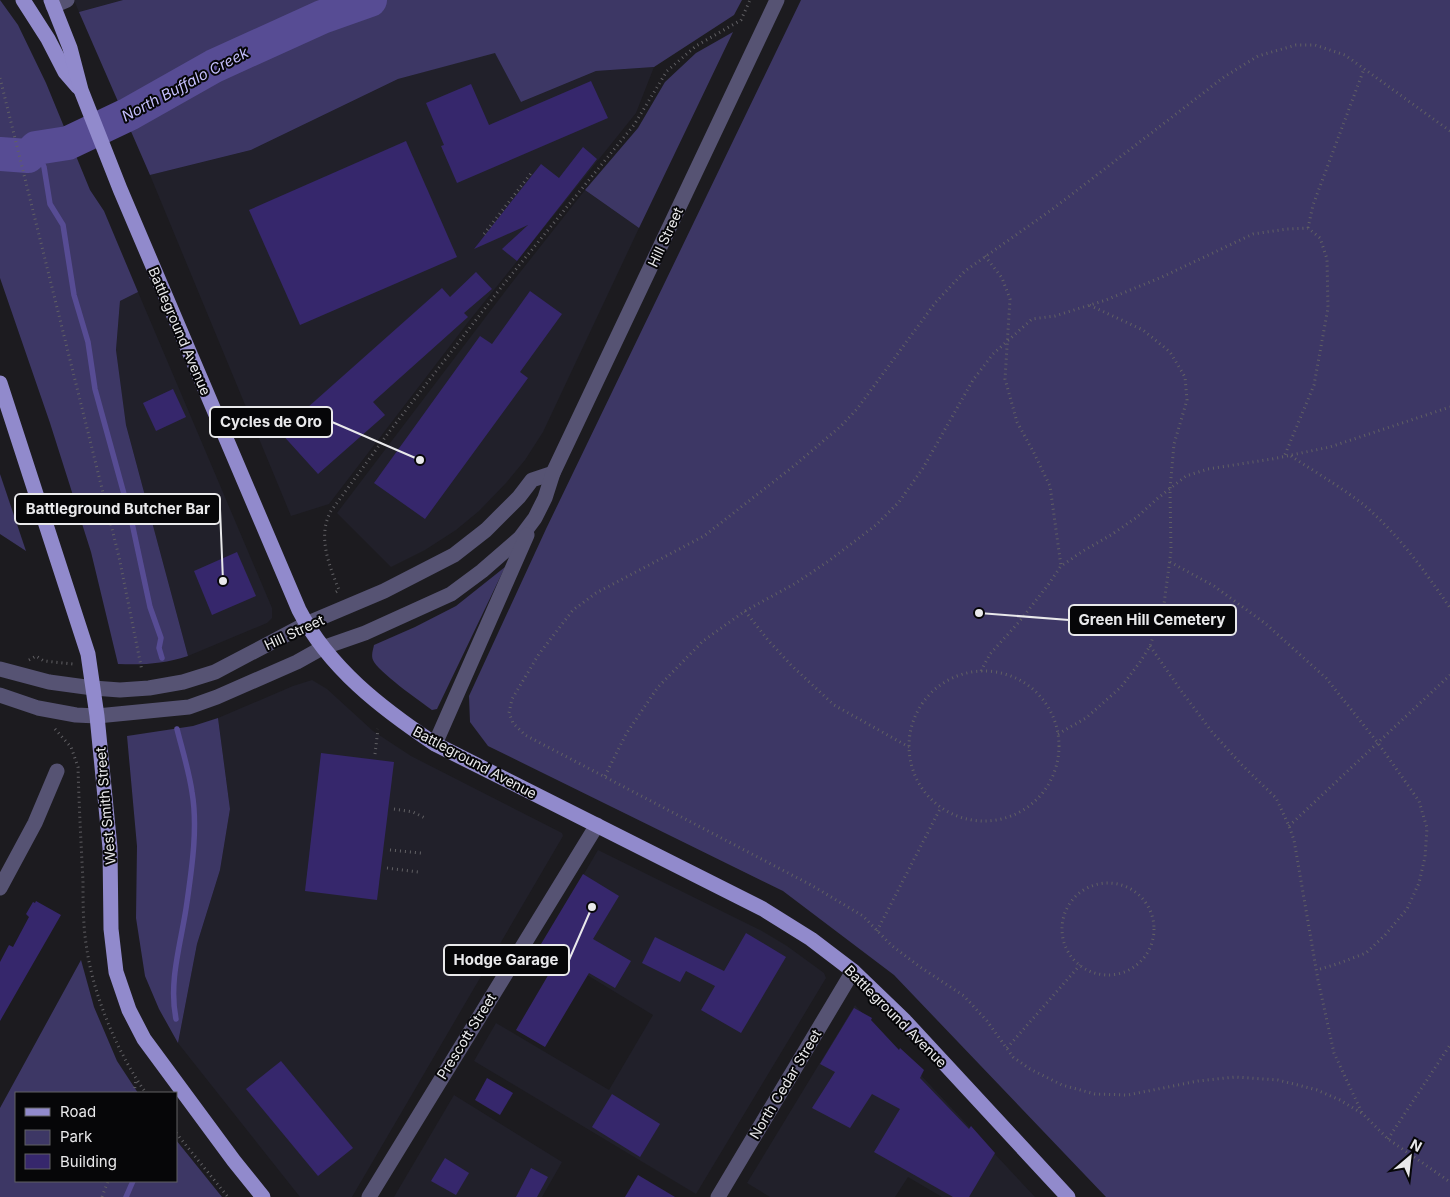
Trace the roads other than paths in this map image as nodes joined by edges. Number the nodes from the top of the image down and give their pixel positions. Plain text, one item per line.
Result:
1 (23, 0) edge
2 (777, 0) edge
3 (57, 2) edge
4 (81, 90) junction
5 (0, 383) edge
6 (553, 474) junction
7 (535, 518) junction
8 (306, 624) junction
9 (322, 648) junction
10 (0, 669) edge
11 (93, 688) junction
12 (0, 695) edge
13 (97, 716) junction
14 (435, 744) junction
15 (57, 770) dead end
16 (597, 825) junction
17 (0, 888) edge
18 (853, 971) junction
19 (263, 1197) edge
20 (369, 1197) edge
21 (718, 1197) edge
22 (1068, 1197) edge

1 - 4 main road
2 - 6 street, Hill Street
3 - 4 main road, Battleground Avenue
4 - 8 main road, Battleground Avenue
5 - 11 main road, West Smith Street
6 - 7 street, Hill Street
6 - 8 street, Hill Street
7 - 9 street, Hill Street
7 - 14 street, Hill Street
8 - 9 main road, Battleground Avenue
8 - 11 street, Hill Street
9 - 13 street, Hill Street
9 - 14 main road, Battleground Avenue
10 - 11 street, Hill Street
11 - 13 main road, West Smith Street
12 - 13 street, Hill Street
13 - 19 main road, West Smith Street
14 - 16 main road, Battleground Avenue
15 - 17 street
16 - 18 main road, Battleground Avenue
16 - 20 street, Prescott Street
18 - 21 street, North Cedar Street
18 - 22 main road, Battleground Avenue

